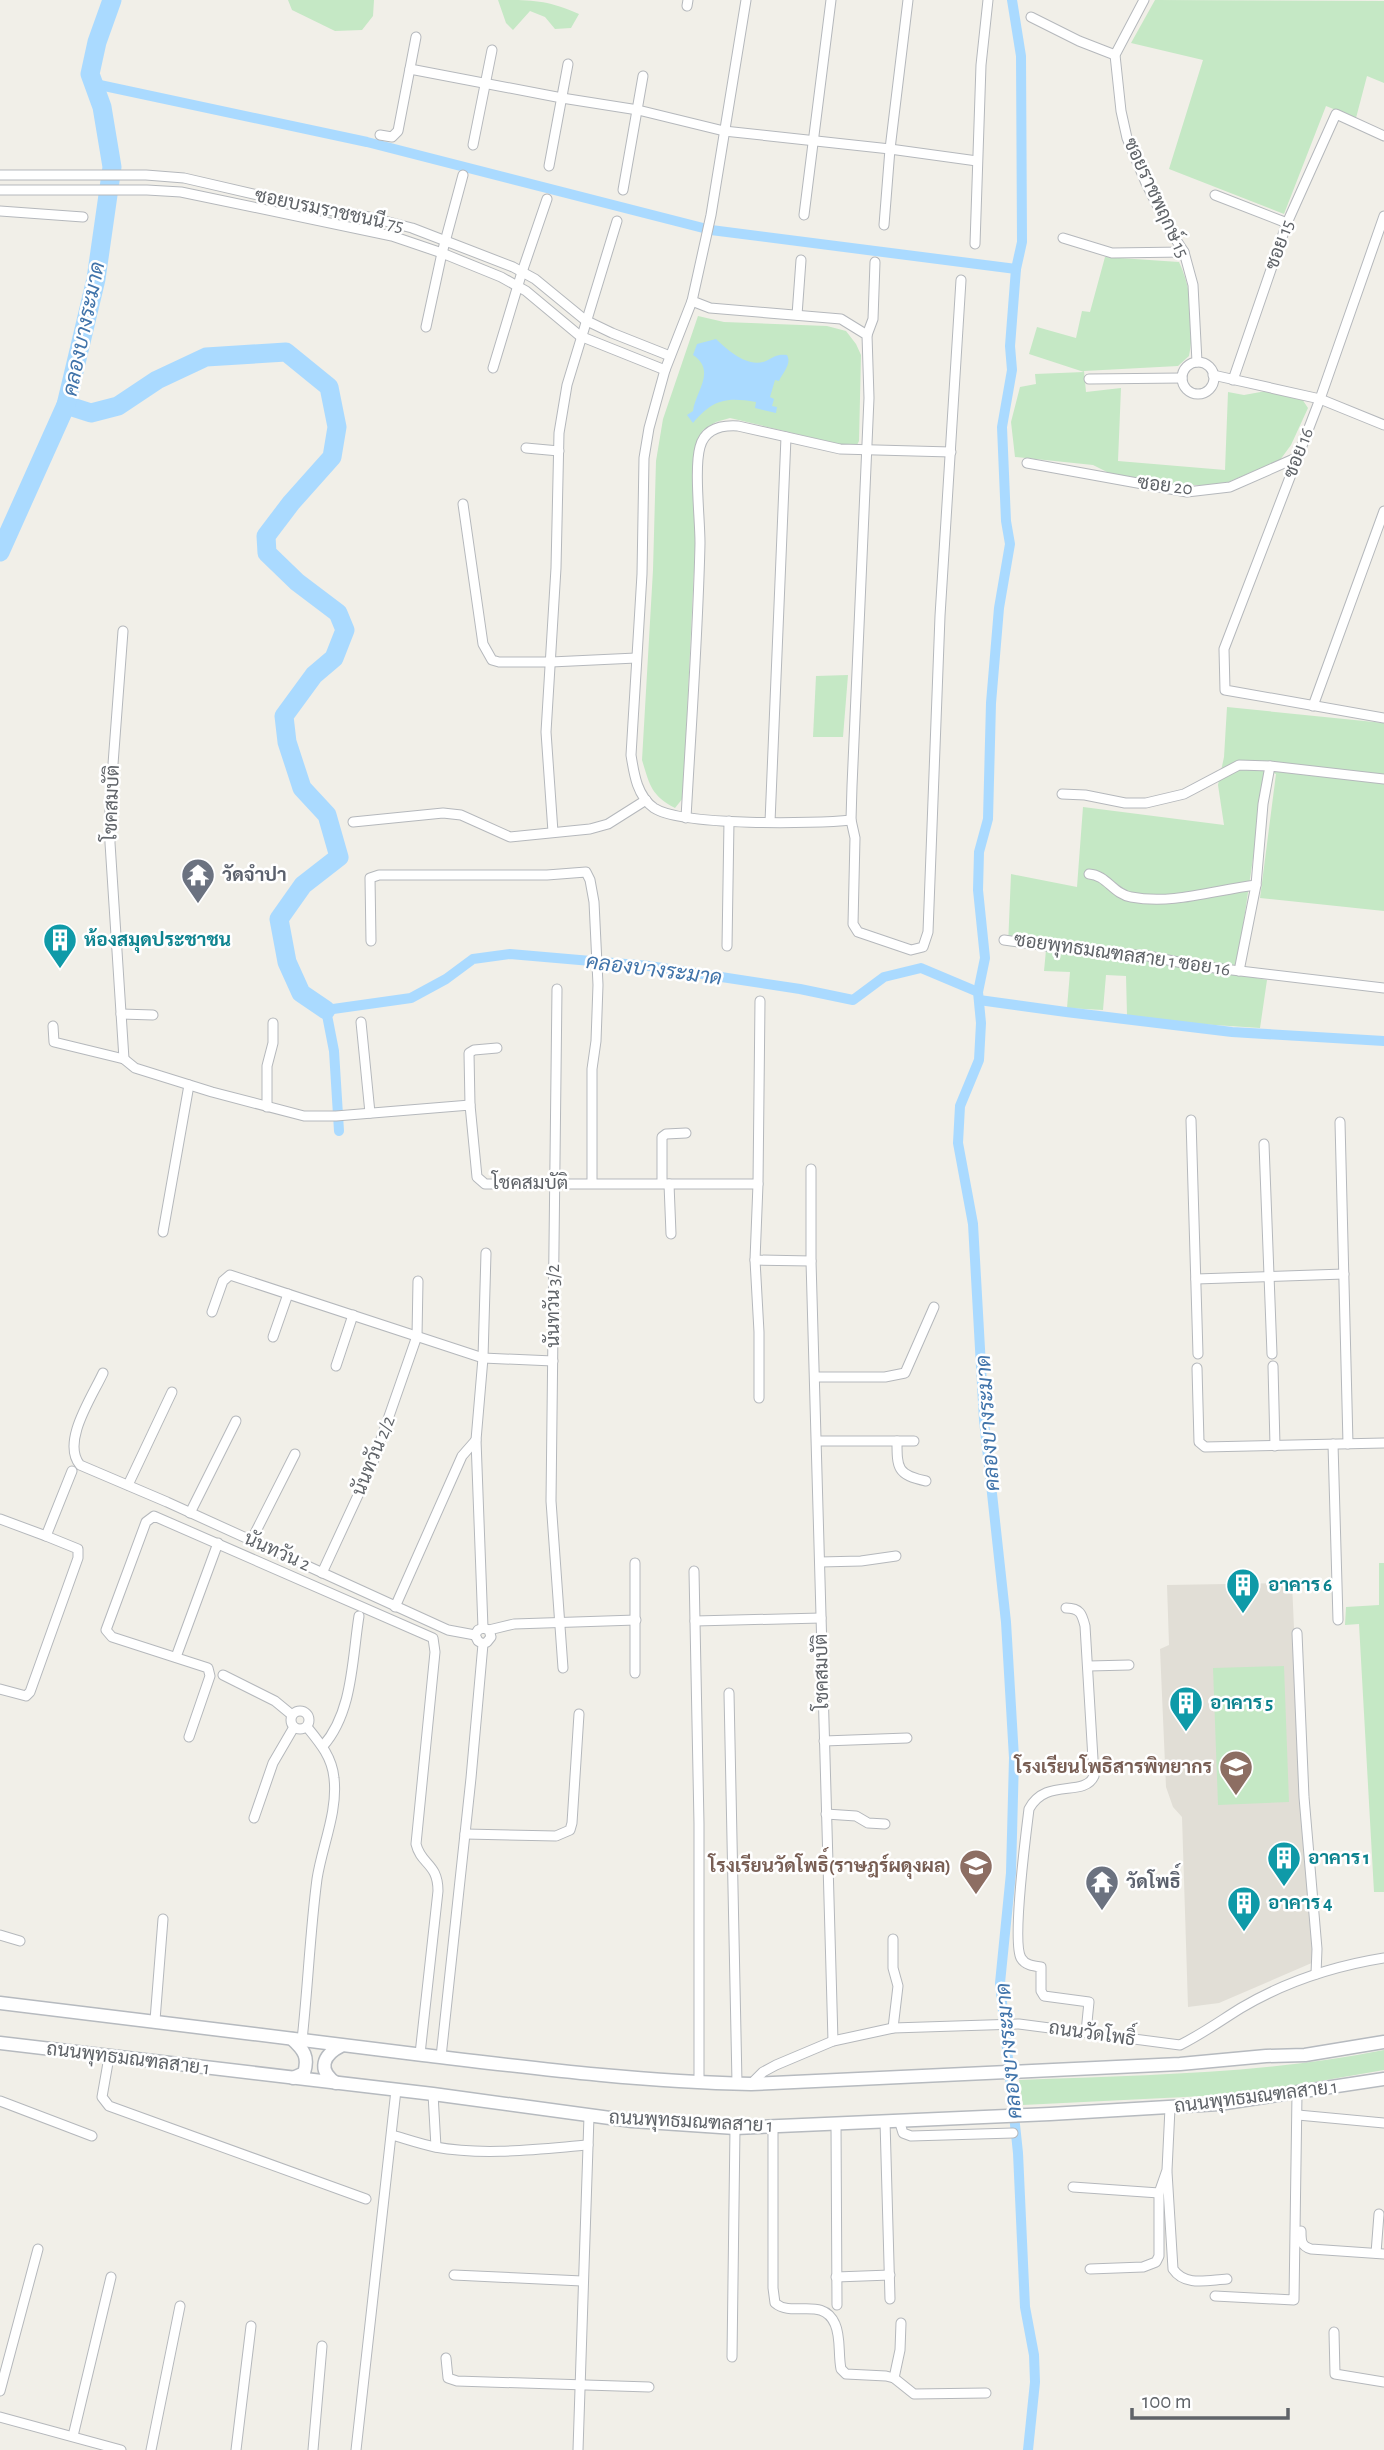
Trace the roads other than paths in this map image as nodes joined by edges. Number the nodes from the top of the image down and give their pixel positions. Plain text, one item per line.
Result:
1 (746, 0) edge
2 (831, 0) edge
3 (908, 0) edge
4 (988, 0) edge
5 (1144, 0) edge
6 (1031, 17) dead end
7 (416, 37) dead end
8 (492, 50) dead end
9 (1115, 55) junction
10 (568, 64) dead end
11 (410, 69) junction
12 (643, 76) dead end
13 (486, 82) junction
14 (562, 98) junction
15 (638, 110) junction
16 (724, 131) junction
17 (380, 135) dead end
18 (1384, 136) edge
19 (812, 141) junction
20 (473, 145) dead end
21 (890, 149) junction
22 (977, 161) junction
23 (549, 166) dead end
24 (0, 175) edge
25 (463, 175) dead end
26 (0, 190) edge
27 (623, 190) dead end
28 (1215, 195) dead end
29 (547, 199) dead end
30 (0, 211) edge
31 (804, 215) dead end
32 (1384, 216) edge
33 (83, 217) dead end
34 (617, 221) dead end
35 (1287, 223) junction
36 (884, 225) dead end
37 (1063, 238) dead end
38 (445, 241) junction
39 (975, 244) dead end
40 (1184, 252) junction
41 (442, 253) junction
42 (801, 260) dead end
43 (875, 262) dead end
44 (522, 272) junction
45 (961, 280) dead end
46 (518, 286) junction
47 (692, 301) junction
48 (797, 315) junction
49 (585, 320) junction
50 (426, 327) dead end
51 (867, 335) junction
52 (580, 336) junction
53 (670, 356) junction
54 (1197, 362) junction
55 (493, 368) dead end
56 (664, 370) junction
57 (1213, 375) junction
58 (1182, 378) junction
59 (1089, 379) dead end
60 (1233, 380) junction
61 (1320, 398) junction
62 (1384, 425) edge
63 (786, 437) junction
64 (526, 448) dead end
65 (559, 451) junction
66 (867, 451) junction
67 (951, 452) junction
68 (1298, 457) junction
69 (1027, 463) dead end
70 (463, 504) dead end
71 (1384, 511) edge
72 (123, 631) dead end
73 (636, 657) junction
74 (551, 662) junction
75 (1312, 706) junction
76 (1384, 718) edge
77 (1270, 766) junction
78 (1384, 779) edge
79 (1062, 794) dead end
80 (646, 800) junction
81 (686, 818) junction
82 (851, 820) junction
83 (729, 821) junction
84 (353, 822) dead end
85 (770, 822) junction
86 (553, 832) junction
87 (1089, 874) dead end
88 (1256, 885) junction
89 (1004, 940) dead end
90 (371, 941) dead end
91 (727, 946) dead end
92 (1239, 971) junction
93 (1384, 988) edge
94 (557, 989) dead end
95 (760, 1001) dead end
96 (121, 1014) junction
97 (153, 1015) dead end
98 (361, 1022) dead end
99 (273, 1023) dead end
100 (53, 1026) dead end
101 (497, 1048) dead end
102 (124, 1059) junction
103 (190, 1085) junction
104 (470, 1105) junction
105 (267, 1107) junction
106 (370, 1113) junction
107 (1191, 1120) dead end
108 (1340, 1122) dead end
109 (686, 1133) dead end
110 (1264, 1144) dead end
111 (811, 1169) dead end
112 (553, 1182) junction
113 (592, 1183) junction
114 (665, 1184) junction
115 (758, 1184) junction
116 (163, 1232) dead end
117 (671, 1234) dead end
118 (486, 1253) dead end
119 (755, 1261) junction
120 (811, 1261) junction
121 (1344, 1274) junction
122 (1269, 1276) junction
123 (1196, 1279) junction
124 (418, 1281) dead end
125 (288, 1294) junction
126 (934, 1307) dead end
127 (212, 1312) dead end
128 (353, 1315) junction
129 (417, 1336) junction
130 (273, 1337) dead end
131 (1198, 1354) dead end
132 (1272, 1354) dead end
133 (484, 1358) junction
134 (553, 1361) junction
135 (336, 1366) dead end
136 (1273, 1366) dead end
137 (1197, 1368) dead end
138 (103, 1373) dead end
139 (816, 1377) junction
140 (172, 1392) dead end
141 (759, 1398) dead end
142 (236, 1421) dead end
143 (476, 1440) junction
144 (817, 1441) junction
145 (897, 1441) junction
146 (914, 1441) dead end
147 (1384, 1443) edge
148 (1333, 1444) junction
149 (1348, 1444) junction
150 (1275, 1446) junction
151 (295, 1454) dead end
152 (76, 1468) junction
153 (926, 1481) dead end
154 (128, 1485) junction
155 (190, 1513) junction
156 (0, 1519) edge
157 (46, 1536) junction
158 (251, 1541) junction
159 (218, 1543) junction
160 (896, 1556) dead end
161 (820, 1562) junction
162 (635, 1563) dead end
163 (694, 1571) dead end
164 (322, 1573) junction
165 (396, 1607) junction
166 (1066, 1608) dead end
167 (359, 1616) dead end
168 (821, 1618) junction
169 (636, 1620) junction
170 (1338, 1620) dead end
171 (695, 1621) junction
172 (559, 1622) junction
173 (486, 1629) junction
174 (1297, 1633) dead end
175 (475, 1635) junction
176 (483, 1644) junction
177 (176, 1657) junction
178 (1129, 1665) dead end
179 (1089, 1666) junction
180 (563, 1668) dead end
181 (635, 1673) dead end
182 (223, 1675) dead end
183 (0, 1689) edge
184 (729, 1693) dead end
185 (579, 1714) dead end
186 (292, 1715) junction
187 (294, 1727) junction
188 (307, 1727) junction
189 (189, 1737) dead end
190 (907, 1738) dead end
191 (824, 1741) junction
192 (323, 1746) junction
193 (826, 1814) junction
194 (254, 1818) dead end
195 (884, 1824) dead end
196 (465, 1834) junction
197 (163, 1919) dead end
198 (0, 1935) edge
199 (893, 1939) dead end
200 (20, 1941) dead end
201 (1384, 1958) edge
202 (1316, 1974) junction
203 (0, 2003) edge
204 (155, 2020) junction
205 (893, 2028) junction
206 (1086, 2032) junction
207 (297, 2039) junction
208 (834, 2041) junction
209 (1384, 2042) edge
210 (0, 2043) edge
211 (1180, 2045) junction
212 (341, 2046) junction
213 (420, 2054) junction
214 (109, 2056) junction
215 (441, 2057) junction
216 (1180, 2064) junction
217 (291, 2079) junction
218 (1384, 2079) edge
219 (699, 2082) junction
220 (337, 2083) junction
221 (737, 2083) junction
222 (751, 2084) junction
223 (396, 2090) junction
224 (433, 2094) junction
225 (1297, 2094) junction
226 (0, 2101) edge
227 (1170, 2108) junction
228 (1298, 2115) junction
229 (589, 2116) junction
230 (899, 2120) junction
231 (886, 2121) junction
232 (1384, 2123) edge
233 (836, 2124) junction
234 (773, 2127) junction
235 (735, 2128) junction
236 (1013, 2133) dead end
237 (392, 2135) junction
238 (92, 2136) dead end
239 (588, 2145) junction
240 (436, 2147) junction
241 (1167, 2170) junction
242 (1073, 2187) dead end
243 (1159, 2193) junction
244 (366, 2199) dead end
245 (1379, 2214) dead end
246 (1300, 2219) dead end
247 (38, 2249) dead end
248 (1380, 2254) edge
249 (1090, 2269) dead end
250 (454, 2275) dead end
251 (890, 2275) junction
252 (111, 2277) dead end
253 (836, 2277) junction
254 (1227, 2279) dead end
255 (582, 2281) junction
256 (1215, 2297) dead end
257 (890, 2299) dead end
258 (836, 2305) dead end
259 (180, 2306) dead end
260 (901, 2323) dead end
261 (251, 2326) dead end
262 (1334, 2332) dead end
263 (322, 2346) dead end
264 (732, 2357) dead end
265 (446, 2358) dead end
266 (894, 2378) junction
267 (1384, 2382) edge
268 (579, 2386) junction
269 (649, 2387) dead end
270 (0, 2391) edge
271 (986, 2393) dead end
272 (0, 2417) edge
273 (73, 2436) junction
274 (121, 2450) edge
275 (151, 2450) edge
276 (236, 2450) edge
277 (313, 2450) edge
278 (356, 2450) edge
279 (578, 2450) edge

1 - 16 street
2 - 19 street
3 - 21 street
4 - 22 street
5 - 9 street
6 - 9 street
7 - 11 street
8 - 13 street
9 - 40 street, ซอยราชพฤกษ์ 15
10 - 14 street
11 - 13 street
11 - 17 street
12 - 15 street
13 - 14 street
13 - 20 street
14 - 15 street
14 - 23 street
15 - 16 street
15 - 27 street
16 - 19 street
16 - 47 street
18 - 35 street, ซอย 15
19 - 21 street
19 - 31 street
21 - 22 street
21 - 36 street
22 - 39 street
24 - 38 street, ซอยบรมราชชนนี 75
25 - 38 street
26 - 41 street, ซอยบรมราชชนนี 75
28 - 35 street
29 - 44 street
30 - 33 street
32 - 61 street, ซอย 16
34 - 49 street
35 - 60 street, ซอย 15
37 - 40 street
38 - 41 street
38 - 44 street, ซอยบรมราชชนนี 75
40 - 54 street, ซอยราชพฤกษ์ 15
41 - 46 street, ซอยบรมราชชนนี 75
41 - 50 street
42 - 48 street
43 - 51 street
44 - 46 street
44 - 49 street, ซอยบรมราชชนนี 75
45 - 67 street
46 - 52 street, ซอยบรมราชชนนี 75
46 - 55 street
47 - 48 street
47 - 53 street
48 - 51 street
49 - 52 street
49 - 53 street, ซอยบรมราชชนนี 75
51 - 66 street
52 - 56 street, ซอยบรมราชชนนี 75
52 - 65 street
53 - 56 street
54 - 57 street
54 - 58 street
56 - 73 street
57 - 58 street
57 - 60 street
58 - 59 street
60 - 61 street
61 - 62 street
61 - 68 street, ซอย 16
63 - 66 street
63 - 81 street
63 - 85 street
64 - 65 street
65 - 74 street
66 - 67 street
66 - 82 street
67 - 82 street
68 - 69 street, ซอย 20
68 - 75 street, ซอย 16
70 - 74 street
71 - 75 street
72 - 96 street, โชคสมบัติ
73 - 74 street
73 - 80 street
74 - 86 street
75 - 76 street
77 - 78 street
77 - 79 street
77 - 88 street, ซอยพุทธมณฑลสาย 1 ซอย 16
80 - 81 street
80 - 86 street
81 - 83 street
82 - 85 street
83 - 85 street
83 - 91 street
84 - 86 street
87 - 88 street
88 - 92 street, ซอยพุทธมณฑลสาย 1 ซอย 16
89 - 92 street, ซอยพุทธมณฑลสาย 1 ซอย 16
90 - 113 street
92 - 93 street, ซอยพุทธมณฑลสาย 1 ซอย 16
94 - 112 street, นันทวัน 3/2
95 - 115 street
96 - 97 street
96 - 102 street, โชคสมบัติ
98 - 106 street
99 - 105 street
100 - 102 street
101 - 104 street
102 - 103 street
103 - 105 street
103 - 116 street
104 - 106 street
104 - 112 street, โชคสมบัติ
105 - 106 street
107 - 123 street
108 - 121 street
109 - 114 street
110 - 122 street
111 - 120 street, โชคสมบัติ
112 - 113 street, โชคสมบัติ
112 - 134 street, นันทวัน 3/2
113 - 114 street, โชคสมบัติ
114 - 115 street, โชคสมบัติ
114 - 117 street
115 - 119 street
118 - 133 street
119 - 120 street
119 - 141 street
120 - 139 street, โชคสมบัติ
121 - 122 street
121 - 149 street
122 - 123 street
122 - 132 street
123 - 131 street
124 - 129 street, นันทวัน 2/2
125 - 127 street
125 - 128 street
125 - 130 street
126 - 139 street
128 - 129 street
128 - 135 street
129 - 133 street
129 - 164 street, นันทวัน 2/2
133 - 134 street
133 - 143 street
134 - 172 street, นันทวัน 3/2
136 - 150 street
137 - 150 street
138 - 152 street
139 - 144 street, โชคสมบัติ
140 - 154 street
142 - 155 street
143 - 165 street
143 - 173 street
144 - 145 street
144 - 161 street, โชคสมบัติ
145 - 146 street
145 - 153 street
147 - 149 street
148 - 149 street
148 - 150 street
148 - 170 street
151 - 158 street
152 - 154 street, นันทวัน 2
152 - 157 street
154 - 155 street, นันทวัน 2
155 - 158 street, นันทวัน 2
156 - 157 street
157 - 183 street
158 - 164 street, นันทวัน 2
159 - 177 street
159 - 177 street
159 - 213 street
160 - 161 street
161 - 168 street, โชคสมบัติ
162 - 169 street
163 - 171 street
164 - 165 street, นันทวัน 2
165 - 175 street, นันทวัน 2
166 - 179 street
167 - 192 street
168 - 171 street
168 - 191 street, โชคสมบัติ
169 - 172 street
169 - 181 street
171 - 219 street
172 - 173 street
172 - 180 street, นันทวัน 3/2
173 - 175 street
173 - 176 street
174 - 202 street
175 - 176 street
176 - 196 street
177 - 189 street
178 - 179 street
179 - 206 street
182 - 186 street
184 - 221 street
185 - 196 street
186 - 187 street
186 - 188 street
187 - 188 street
187 - 194 street
188 - 192 street
190 - 191 street
191 - 193 street, โชคสมบัติ
192 - 207 street
193 - 195 street
193 - 208 street, โชคสมบัติ
196 - 215 street
197 - 204 street
198 - 200 street
199 - 205 street
201 - 202 street
202 - 211 street
203 - 204 main road, ถนนพุทธมณฑลสาย 1
204 - 207 main road, ถนนพุทธมณฑลสาย 1
205 - 206 street, ถนนวัดโพธิ์
205 - 208 street, ถนนวัดโพธิ์
206 - 211 street, ถนนวัดโพธิ์
207 - 212 main road, ถนนพุทธมณฑลสาย 1
207 - 217 main road
208 - 222 street, ถนนวัดโพธิ์
209 - 216 main road, ถนนพุทธมณฑลสาย 1
210 - 214 main road, ถนนพุทธมณฑลสาย 1
211 - 216 street
212 - 213 main road, ถนนพุทธมณฑลสาย 1
212 - 220 main road
213 - 215 main road, ถนนพุทธมณฑลสาย 1
214 - 217 main road, ถนนพุทธมณฑลสาย 1
214 - 244 street
215 - 219 main road, ถนนพุทธมณฑลสาย 1
216 - 222 main road, ถนนพุทธมณฑลสาย 1
217 - 220 main road, ถนนพุทธมณฑลสาย 1
218 - 225 main road, ถนนพุทธมณฑลสาย 1
219 - 221 main road, ถนนพุทธมณฑลสาย 1
220 - 223 main road, ถนนพุทธมณฑลสาย 1
221 - 222 main road, ถนนพุทธมณฑลสาย 1
223 - 224 main road, ถนนพุทธมณฑลสาย 1
223 - 237 street
224 - 229 main road, ถนนพุทธมณฑลสาย 1
224 - 240 street
225 - 227 main road, ถนนพุทธมณฑลสาย 1
225 - 228 street
226 - 238 street
227 - 230 main road, ถนนพุทธมณฑลสาย 1
227 - 241 street
228 - 232 street
228 - 256 street
229 - 235 main road, ถนนพุทธมณฑลสาย 1
229 - 239 street
230 - 231 main road, ถนนพุทธมณฑลสาย 1
230 - 236 street
231 - 233 main road, ถนนพุทธมณฑลสาย 1
231 - 251 street
233 - 234 main road, ถนนพุทธมณฑลสาย 1
233 - 253 street
234 - 235 main road, ถนนพุทธมณฑลสาย 1
234 - 266 street
235 - 264 street
237 - 240 street
237 - 278 street
239 - 240 street
239 - 255 street
241 - 243 street
241 - 254 street
242 - 243 street
243 - 249 street
245 - 248 street
246 - 248 street
247 - 270 street
250 - 255 street
251 - 253 street
251 - 257 street
252 - 273 street
253 - 258 street
255 - 268 street
259 - 275 street
260 - 266 street
261 - 276 street
262 - 267 street
263 - 277 street
265 - 268 street
266 - 271 street
268 - 269 street
268 - 279 street
272 - 273 street
273 - 274 street

